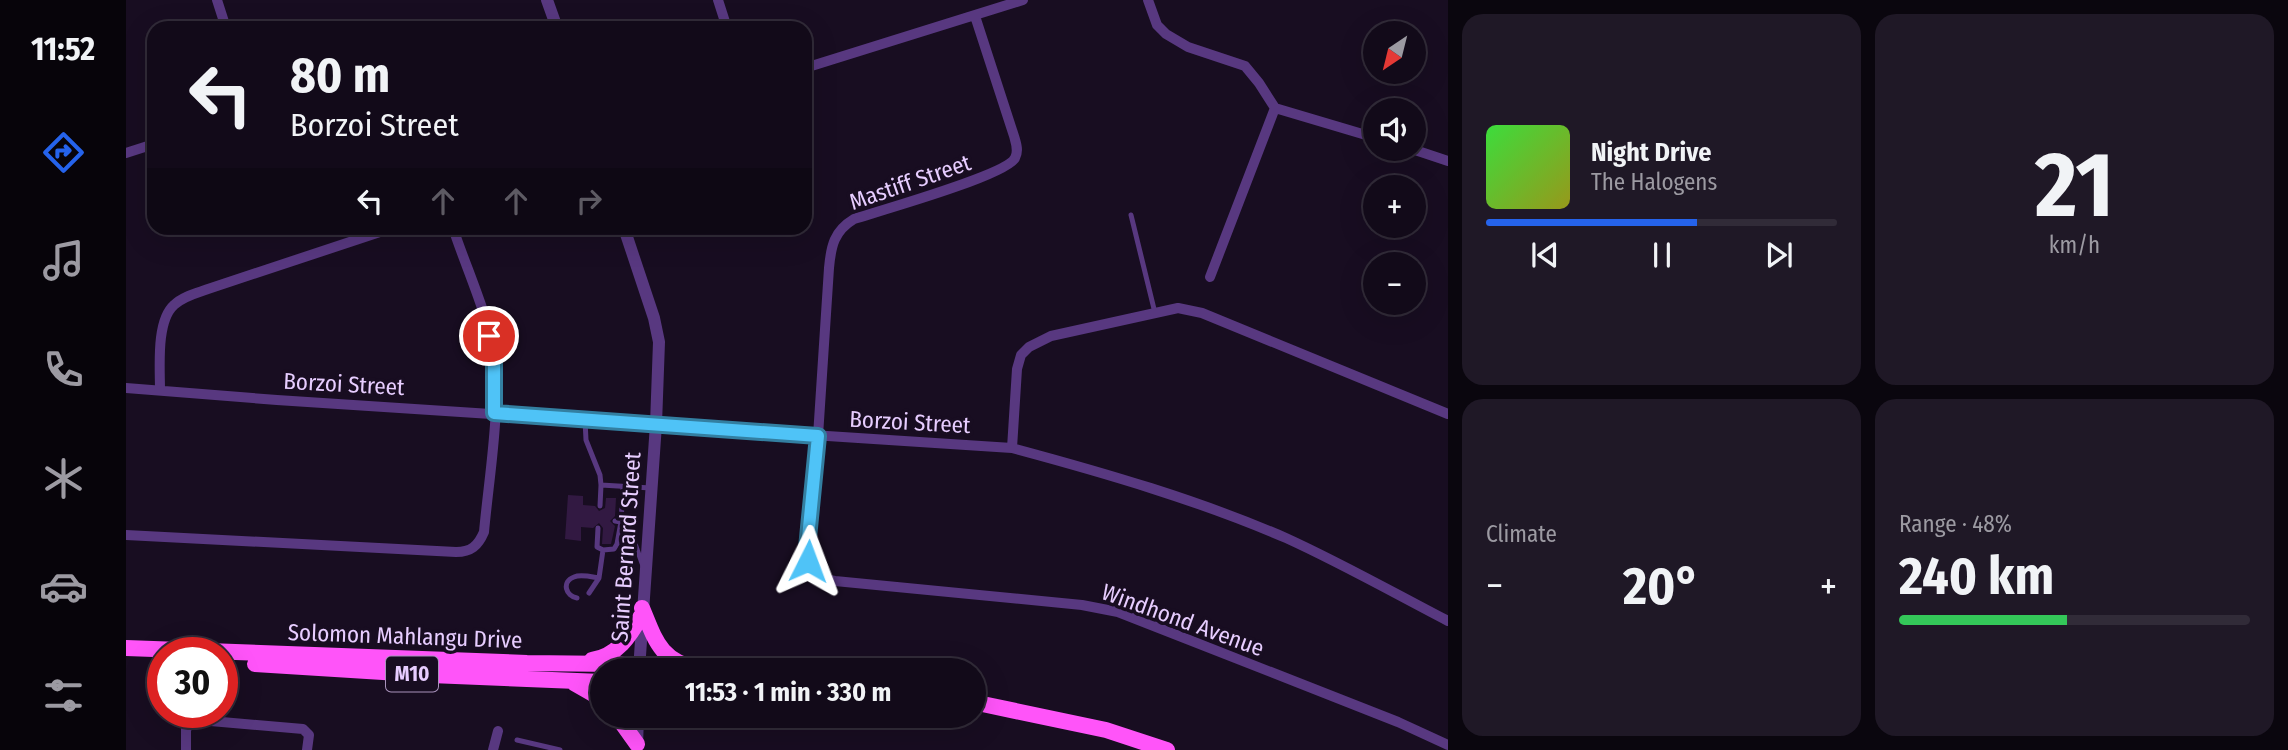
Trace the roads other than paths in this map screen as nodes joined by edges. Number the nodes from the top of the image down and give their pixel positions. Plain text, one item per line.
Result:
1 (217, 0) edge
2 (547, 0) edge
3 (718, 0) edge
4 (1023, 0) edge
5 (1148, 0) edge
6 (975, 16) junction
7 (224, 21) edge
8 (554, 21) edge
9 (725, 21) edge
10 (812, 66) edge
11 (1275, 108) junction
12 (1363, 134) edge
13 (147, 146) edge
14 (126, 153) edge
15 (1426, 154) edge
16 (1448, 161) edge
17 (1131, 215) dead end
18 (371, 235) edge
19 (455, 235) edge
20 (626, 235) edge
21 (1210, 277) dead end
22 (1155, 313) junction
23 (126, 388) edge
24 (160, 390) junction
25 (494, 413) junction
26 (1448, 414) edge
27 (585, 420) junction
28 (656, 424) junction
29 (818, 436) junction
30 (1012, 448) junction
31 (601, 485) junction
32 (623, 487) junction
33 (651, 488) junction
34 (600, 506) dead end
35 (618, 522) junction
36 (598, 528) dead end
37 (126, 536) edge
38 (603, 550) junction
39 (811, 568) joint
40 (645, 571) junction
41 (599, 578) junction
42 (589, 593) dead end
43 (577, 598) dead end
44 (642, 612) junction
45 (1448, 621) edge
46 (126, 648) edge
47 (126, 658) edge
48 (640, 658) edge
49 (669, 658) edge
50 (147, 659) edge
51 (572, 663) junction
52 (238, 664) edge
53 (590, 664) edge
54 (567, 680) junction
55 (590, 681) edge
56 (590, 691) edge
57 (986, 705) edge
58 (986, 708) edge
59 (1009, 710) junction
60 (625, 728) edge
61 (638, 728) edge
62 (498, 731) dead end
63 (517, 740) dead end
64 (1448, 746) edge
65 (637, 747) edge
66 (186, 750) edge
67 (307, 750) edge
68 (493, 750) edge
69 (560, 750) edge
70 (1167, 750) edge

1 - 7 street
2 - 8 street
3 - 9 street
4 - 6 street
5 - 11 street
6 - 10 street
6 - 29 street, Mastiff Street
11 - 12 street
11 - 21 street
13 - 14 street
15 - 16 street
17 - 22 lane
18 - 24 street
19 - 25 street
20 - 28 street, Saint Bernard Street
22 - 26 street
22 - 30 street
23 - 24 street, Borzoi Street
24 - 25 street, Borzoi Street
25 - 27 street, Borzoi Street
25 - 37 street
27 - 28 street, Borzoi Street
27 - 31 lane
28 - 29 street, Borzoi Street
28 - 33 street, Saint Bernard Street
29 - 30 street, Borzoi Street
29 - 39 street, Mastiff Street
30 - 45 street, Borzoi Street
31 - 32 lane
31 - 34 lane
32 - 33 lane
32 - 35 lane
33 - 40 street, Saint Bernard Street
35 - 38 lane
35 - 40 lane
36 - 38 lane
38 - 41 lane
39 - 64 street, Windhond Avenue
40 - 44 street, Saint Bernard Street
41 - 42 lane
41 - 43 lane
44 - 48 street, Saint Bernard Street
44 - 49 main road
44 - 51 main road
46 - 51 main road, Solomon Mahlangu Drive
47 - 50 main road
51 - 53 main road, Solomon Mahlangu Drive
52 - 54 main road, Solomon Mahlangu Drive / M10
54 - 55 main road, Solomon Mahlangu Drive / M10
54 - 56 main road
57 - 59 main road
58 - 59 main road
59 - 70 main road
60 - 65 main road
61 - 65 street
62 - 68 street
63 - 69 lane
66 - 67 street

